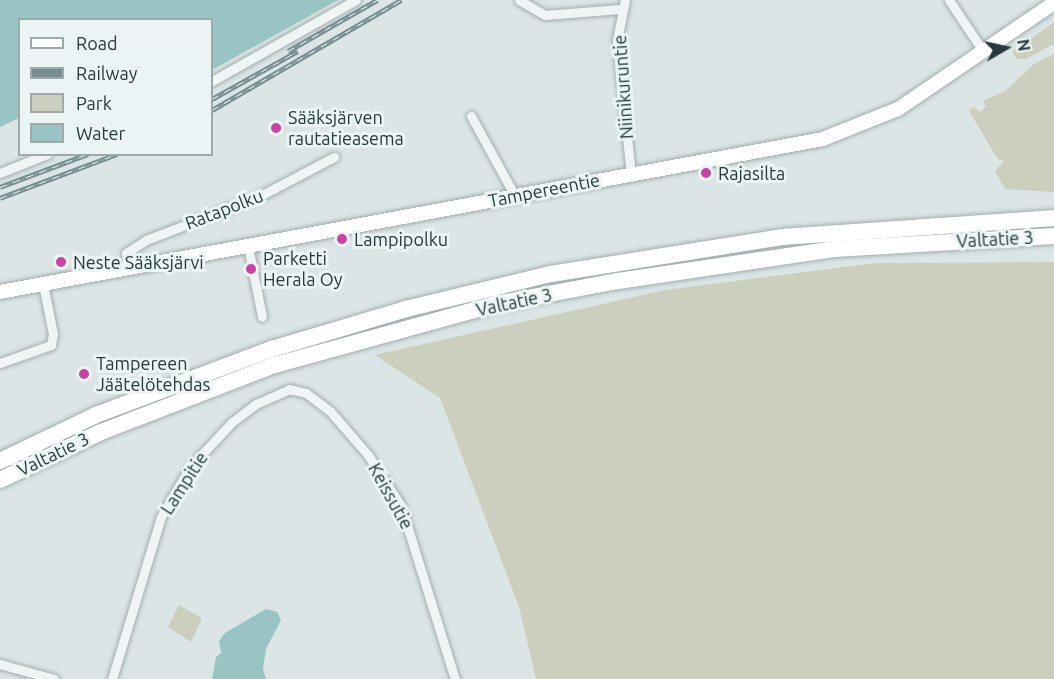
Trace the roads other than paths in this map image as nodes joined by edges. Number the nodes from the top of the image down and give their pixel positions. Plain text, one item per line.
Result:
1 (357, 0) edge
2 (519, 0) edge
3 (625, 0) edge
4 (949, 0) edge
5 (1054, 3) edge
6 (620, 9) junction
7 (983, 51) junction
8 (213, 80) edge
9 (471, 116) dead end
10 (42, 156) edge
11 (334, 157) dead end
12 (0, 173) edge
13 (631, 175) junction
14 (515, 196) junction
15 (1054, 218) edge
16 (1054, 236) edge
17 (248, 246) junction
18 (128, 267) junction
19 (43, 284) junction
20 (0, 292) edge
21 (262, 317) dead end
22 (0, 363) edge
23 (282, 390) joint
24 (0, 461) edge
25 (0, 480) edge
26 (0, 664) edge
27 (54, 679) edge
28 (112, 679) edge
29 (455, 679) edge

1 - 8 street
2 - 6 street
3 - 6 street, Niinikuruntie
4 - 7 street
5 - 7 main road, Tampereentie
6 - 13 street, Niinikuruntie
7 - 13 main road, Tampereentie
9 - 14 street
10 - 12 street
11 - 18 street, Ratapolku
13 - 14 main road, Tampereentie
14 - 17 main road, Tampereentie
15 - 24 highway, Valtatie 3
16 - 25 highway, Valtatie 3
17 - 18 main road, Tampereentie
17 - 21 street
18 - 19 main road, Tampereentie
19 - 20 main road, Tampereentie
19 - 22 street
23 - 28 street, Lampitie
23 - 29 street, Keissutie
26 - 27 street

